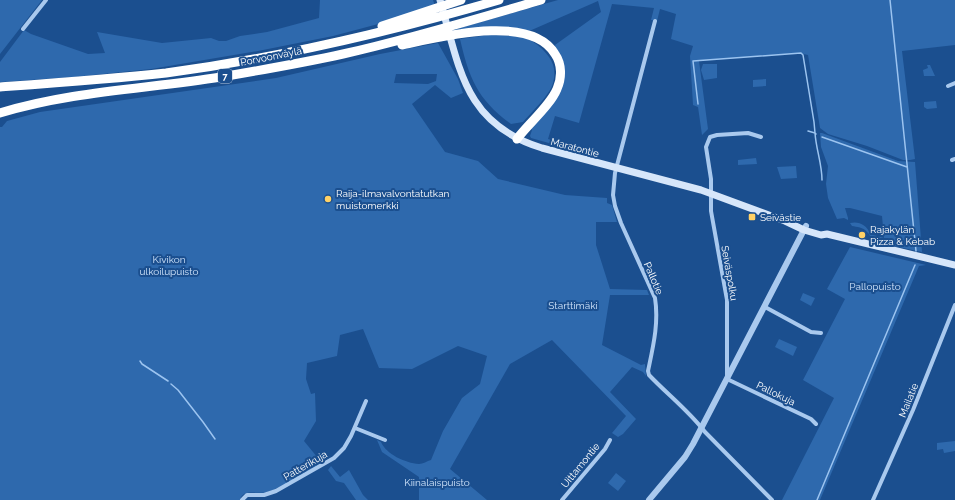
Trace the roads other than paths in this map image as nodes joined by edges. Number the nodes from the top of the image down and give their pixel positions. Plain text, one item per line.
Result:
1 (46, 0) edge
2 (440, 0) edge
3 (461, 0) edge
4 (499, 0) edge
5 (542, 0) edge
6 (655, 21) dead end
7 (23, 29) dead end
8 (323, 45) junction
9 (343, 54) junction
10 (955, 82) edge
11 (948, 86) dead end
12 (0, 87) edge
13 (0, 113) edge
14 (761, 138) dead end
15 (516, 139) junction
16 (616, 168) junction
17 (711, 194) junction
18 (805, 228) junction
19 (955, 265) edge
20 (955, 305) edge
21 (765, 307) junction
22 (821, 333) dead end
23 (727, 379) junction
24 (366, 401) dead end
25 (816, 424) dead end
26 (701, 427) junction
27 (355, 428) junction
28 (385, 440) dead end
29 (610, 440) dead end
30 (244, 498) edge
31 (562, 500) edge
32 (649, 500) edge
33 (772, 500) edge
34 (873, 500) edge

1 - 7 street
2 - 15 main road, Maratontie
3 - 8 highway
4 - 8 highway, Porvoonväylä / 7
5 - 9 highway, Porvoonväylä / 7
6 - 16 street, Pallotie
8 - 12 highway, Porvoonväylä / 7
9 - 13 highway, Porvoonväylä / 7
9 - 15 highway
10 - 11 street
14 - 17 street, Seiväspolku
15 - 16 main road, Maratontie
16 - 17 main road, Maratontie
16 - 26 street, Pallotie
17 - 18 main road, Maratontie
17 - 23 street, Seiväspolku
18 - 19 main road, Maratontie
18 - 21 street
20 - 34 street, Mailatie
21 - 22 street
21 - 23 street
23 - 25 street, Pallokuja
23 - 26 street
24 - 27 street, Patterikuja
26 - 32 street
26 - 33 street, Pallotie
27 - 28 street
27 - 30 street, Patterikuja
29 - 31 street, Uittamontie

